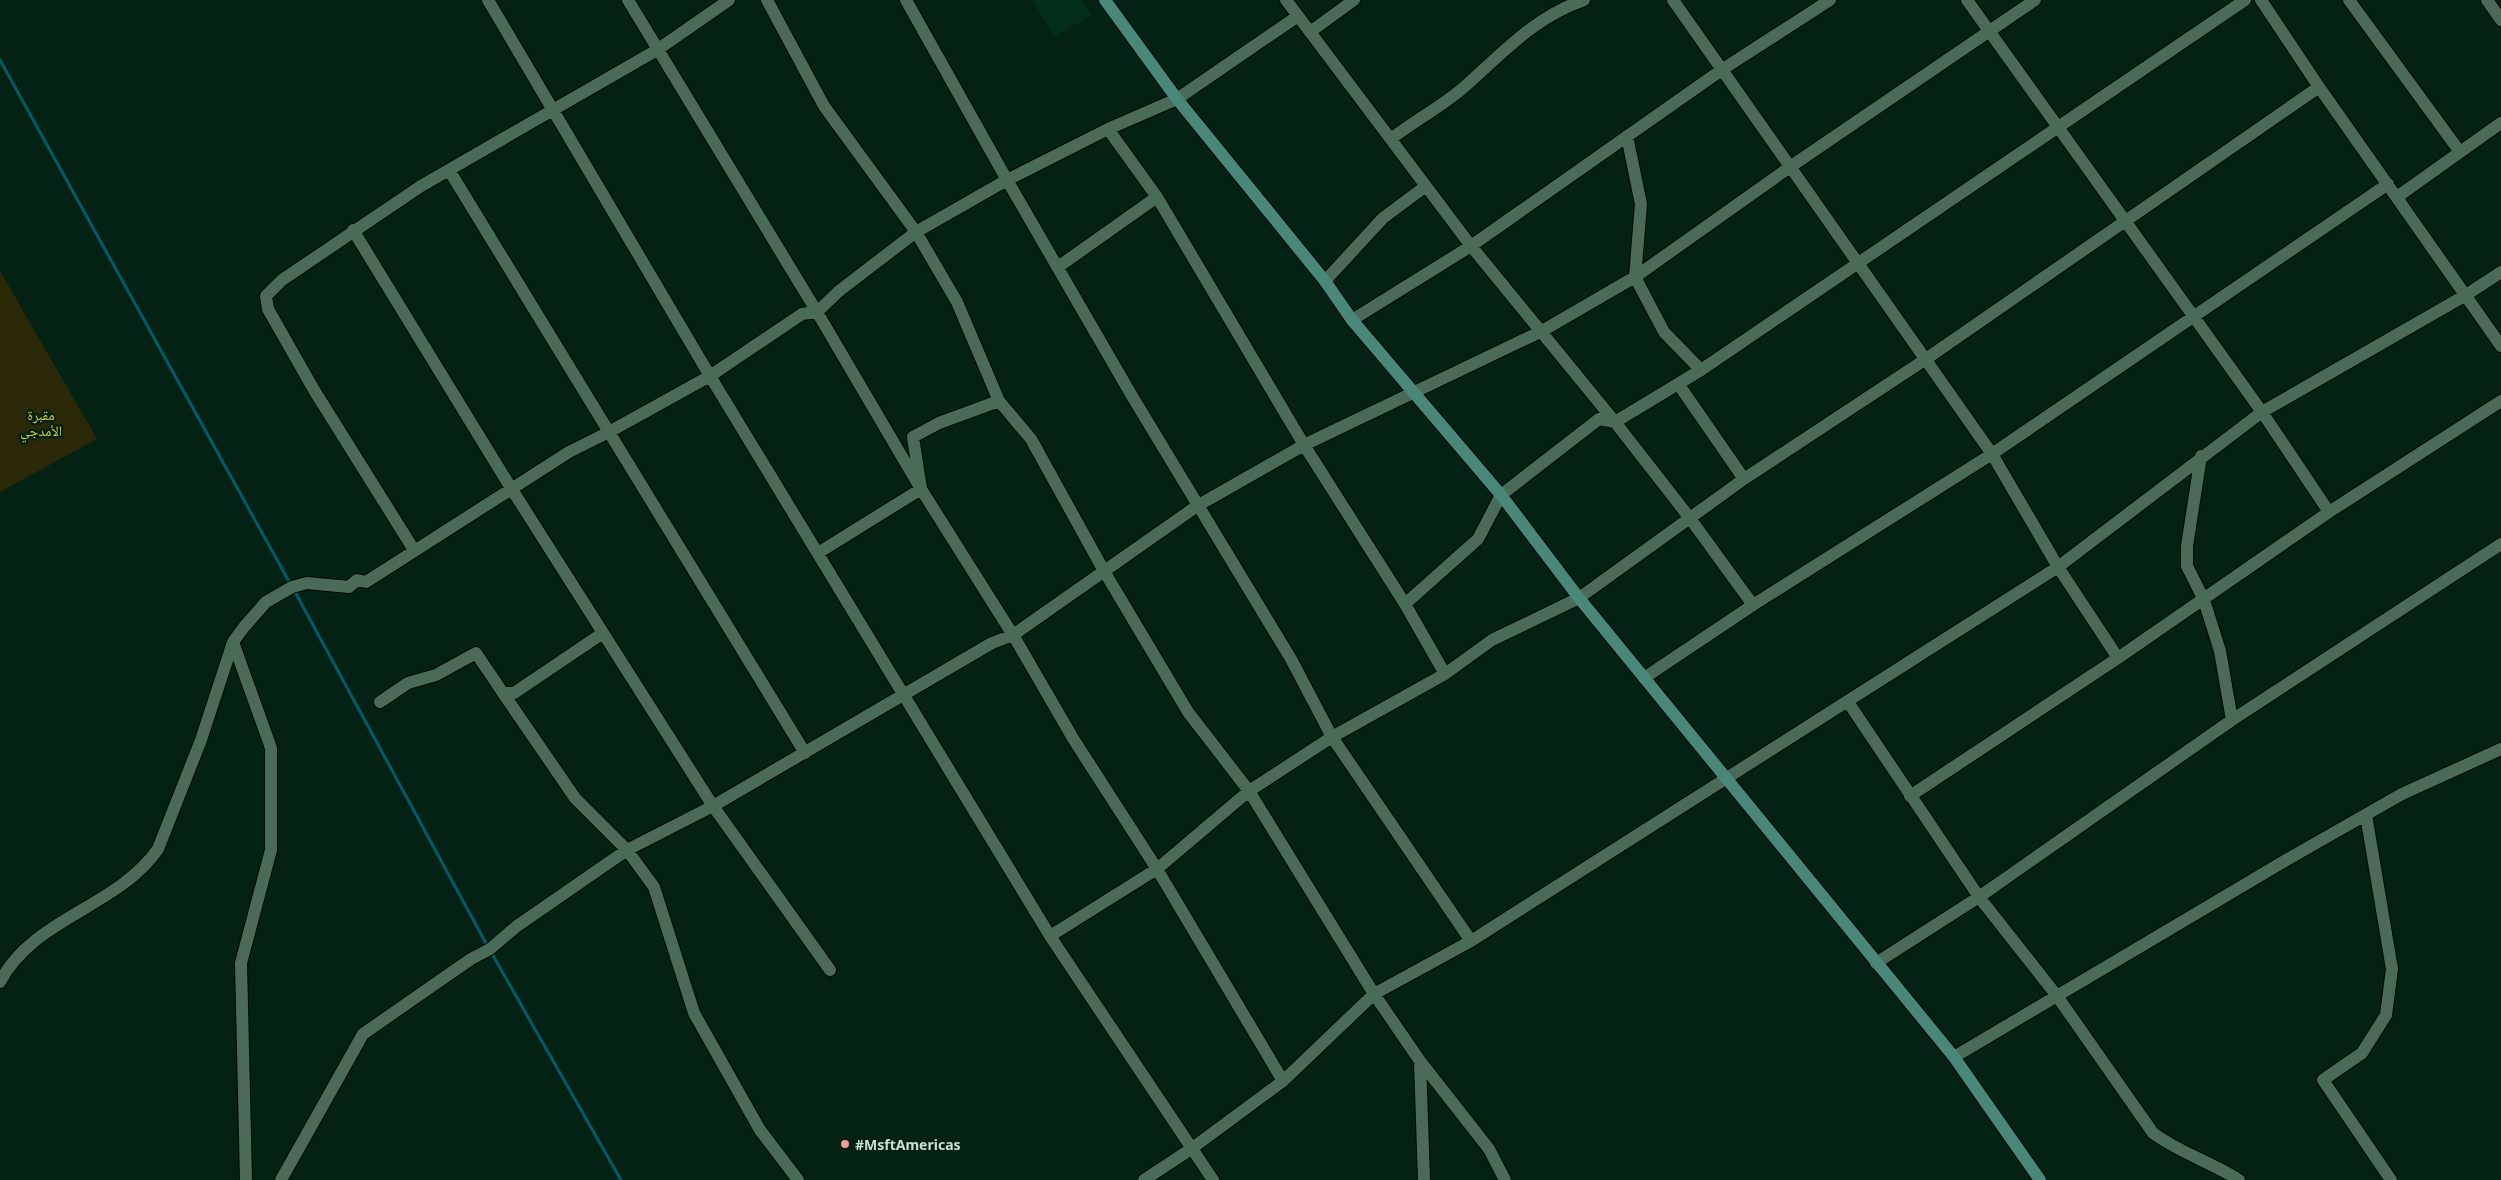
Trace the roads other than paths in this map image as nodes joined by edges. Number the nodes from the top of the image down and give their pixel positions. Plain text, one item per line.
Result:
1 (488, 0) edge
2 (628, 0) edge
3 (729, 0) edge
4 (767, 0) edge
5 (906, 0) edge
6 (1105, 0) edge
7 (1286, 0) edge
8 (1354, 0) edge
9 (1584, 0) edge
10 (1673, 0) edge
11 (1830, 0) edge
12 (1967, 0) edge
13 (2035, 0) edge
14 (2245, 0) edge
15 (2261, 0) edge
16 (2349, 0) edge
17 (2486, 0) edge
18 (1298, 16) junction
19 (2501, 20) edge
20 (1989, 30) junction
21 (1310, 32) junction
22 (657, 50) junction
23 (1723, 70) junction
24 (2319, 87) junction
25 (1177, 100) junction
26 (555, 110) junction
27 (2501, 123) edge
28 (2057, 126) junction
29 (1108, 129) junction
30 (1627, 136) junction
31 (1391, 139) junction
32 (2460, 152) junction
33 (1790, 167) junction
34 (449, 170) junction
35 (1007, 180) junction
36 (2388, 184) junction
37 (1426, 186) junction
38 (1157, 197) junction
39 (2397, 197) junction
40 (2126, 221) junction
41 (353, 230) junction
42 (916, 232) junction
43 (1471, 246) junction
44 (1859, 264) junction
45 (1058, 267) junction
46 (2501, 272) edge
47 (1635, 277) junction
48 (1325, 280) junction
49 (2466, 296) junction
50 (816, 312) junction
51 (2193, 317) junction
52 (1352, 320) junction
53 (1542, 331) junction
54 (2501, 346) edge
55 (1926, 359) junction
56 (1701, 370) junction
57 (710, 376) junction
58 (1679, 384) junction
59 (1411, 392) junction
60 (1000, 400) junction
61 (2501, 401) edge
62 (2262, 412) junction
63 (1615, 422) junction
64 (609, 432) junction
65 (1304, 445) junction
66 (1992, 454) junction
67 (2201, 456) junction
68 (1744, 478) junction
69 (511, 488) junction
70 (921, 489) junction
71 (1501, 495) junction
72 (1197, 506) junction
73 (2329, 512) junction
74 (1689, 517) junction
75 (2501, 544) edge
76 (414, 550) junction
77 (818, 553) junction
78 (2058, 567) junction
79 (1104, 571) junction
80 (1579, 598) junction
81 (2204, 600) junction
82 (1405, 604) junction
83 (1753, 605) junction
84 (603, 633) junction
85 (1013, 635) junction
86 (233, 642) junction
87 (2118, 658) junction
88 (1444, 674) junction
89 (1644, 678) junction
90 (503, 693) junction
91 (904, 694) junction
92 (380, 702) dead end
93 (1848, 702) junction
94 (2232, 720) junction
95 (1332, 737) junction
96 (2501, 749) edge
97 (805, 753) junction
98 (1726, 778) junction
99 (1249, 791) junction
100 (1910, 796) junction
101 (713, 806) junction
102 (2366, 815) junction
103 (627, 850) junction
104 (1157, 869) junction
105 (1979, 897) junction
106 (1050, 936) junction
107 (1471, 941) junction
108 (1876, 962) junction
109 (830, 970) dead end
110 (0, 982) edge
111 (1374, 994) junction
112 (2057, 996) junction
113 (1954, 1058) junction
114 (1420, 1061) junction
115 (1282, 1081) junction
116 (1191, 1149) junction
117 (246, 1180) edge
118 (281, 1180) edge
119 (798, 1180) edge
120 (1144, 1180) edge
121 (1213, 1180) edge
122 (1424, 1180) edge
123 (1505, 1180) edge
124 (2040, 1180) edge
125 (2240, 1180) edge
126 (2391, 1180) edge

1 - 26 street
2 - 22 street
3 - 22 street
4 - 42 street
5 - 35 street
6 - 25 street
7 - 18 street
8 - 21 street
9 - 31 street
10 - 23 street
11 - 23 street
12 - 20 street
13 - 20 street
14 - 28 street
15 - 24 street
16 - 32 street
17 - 19 street
18 - 21 street
18 - 25 street
20 - 28 street
20 - 33 street
21 - 31 street
22 - 26 street
22 - 50 street
23 - 30 street
23 - 33 street
24 - 36 street
24 - 40 street
25 - 29 street
25 - 48 street
26 - 34 street
26 - 57 street
27 - 32 street
28 - 40 street
28 - 44 street
29 - 35 street
29 - 38 street
30 - 43 street
30 - 47 street
31 - 37 street
32 - 39 street
33 - 44 street
33 - 47 street
34 - 41 street
34 - 64 street
35 - 42 street
35 - 45 street
36 - 39 street
36 - 51 street
37 - 43 street
37 - 48 street
38 - 45 street
38 - 65 street
39 - 49 street
40 - 51 street
40 - 55 street
41 - 69 street
41 - 76 street
42 - 50 street
42 - 60 street
43 - 52 street
43 - 53 street
44 - 55 street
44 - 56 street
45 - 72 street
46 - 49 street
47 - 53 street
47 - 56 street
48 - 52 street
49 - 54 street
49 - 62 street
50 - 57 street
50 - 70 street
51 - 62 street
51 - 66 street
52 - 59 street
53 - 59 street
53 - 63 street
55 - 66 street
55 - 68 street
56 - 58 street
57 - 64 street
57 - 77 street
58 - 63 street
58 - 68 street
59 - 65 street
59 - 71 street
60 - 70 street
60 - 79 street
61 - 73 street
62 - 67 street
62 - 73 street
63 - 71 street
63 - 74 street
64 - 69 street
64 - 97 street
65 - 72 street
65 - 82 street
66 - 78 street
66 - 83 street
67 - 78 street
67 - 81 street
68 - 74 street
69 - 76 street
69 - 84 street
70 - 77 street
70 - 85 street
71 - 80 street
71 - 82 street
72 - 79 street
72 - 95 street
73 - 81 street
74 - 80 street
74 - 83 street
75 - 94 street
76 - 86 street
77 - 91 street
78 - 87 street
78 - 93 street
79 - 85 street
79 - 99 street
80 - 88 street
80 - 89 street
81 - 87 street
81 - 94 street
82 - 88 street
83 - 89 street
84 - 90 street
84 - 101 street
85 - 91 street
85 - 104 street
86 - 110 street
86 - 117 street
87 - 100 street
88 - 95 street
89 - 98 street
90 - 92 street
90 - 103 street
91 - 97 street
91 - 106 street
93 - 98 street
93 - 100 street
94 - 105 street
95 - 99 street
95 - 107 street
96 - 102 street
97 - 101 street
98 - 107 street
98 - 108 street
99 - 104 street
99 - 111 street
100 - 105 street
101 - 103 street
101 - 109 street
102 - 112 street
102 - 126 street
103 - 118 street
103 - 119 street
104 - 106 street
104 - 115 street
105 - 108 street
105 - 112 street
106 - 116 street
107 - 111 street
108 - 113 street
111 - 114 street
111 - 115 street
112 - 113 street
112 - 125 street
113 - 124 street
114 - 122 street
114 - 123 street
115 - 116 street
116 - 120 street
116 - 121 street

